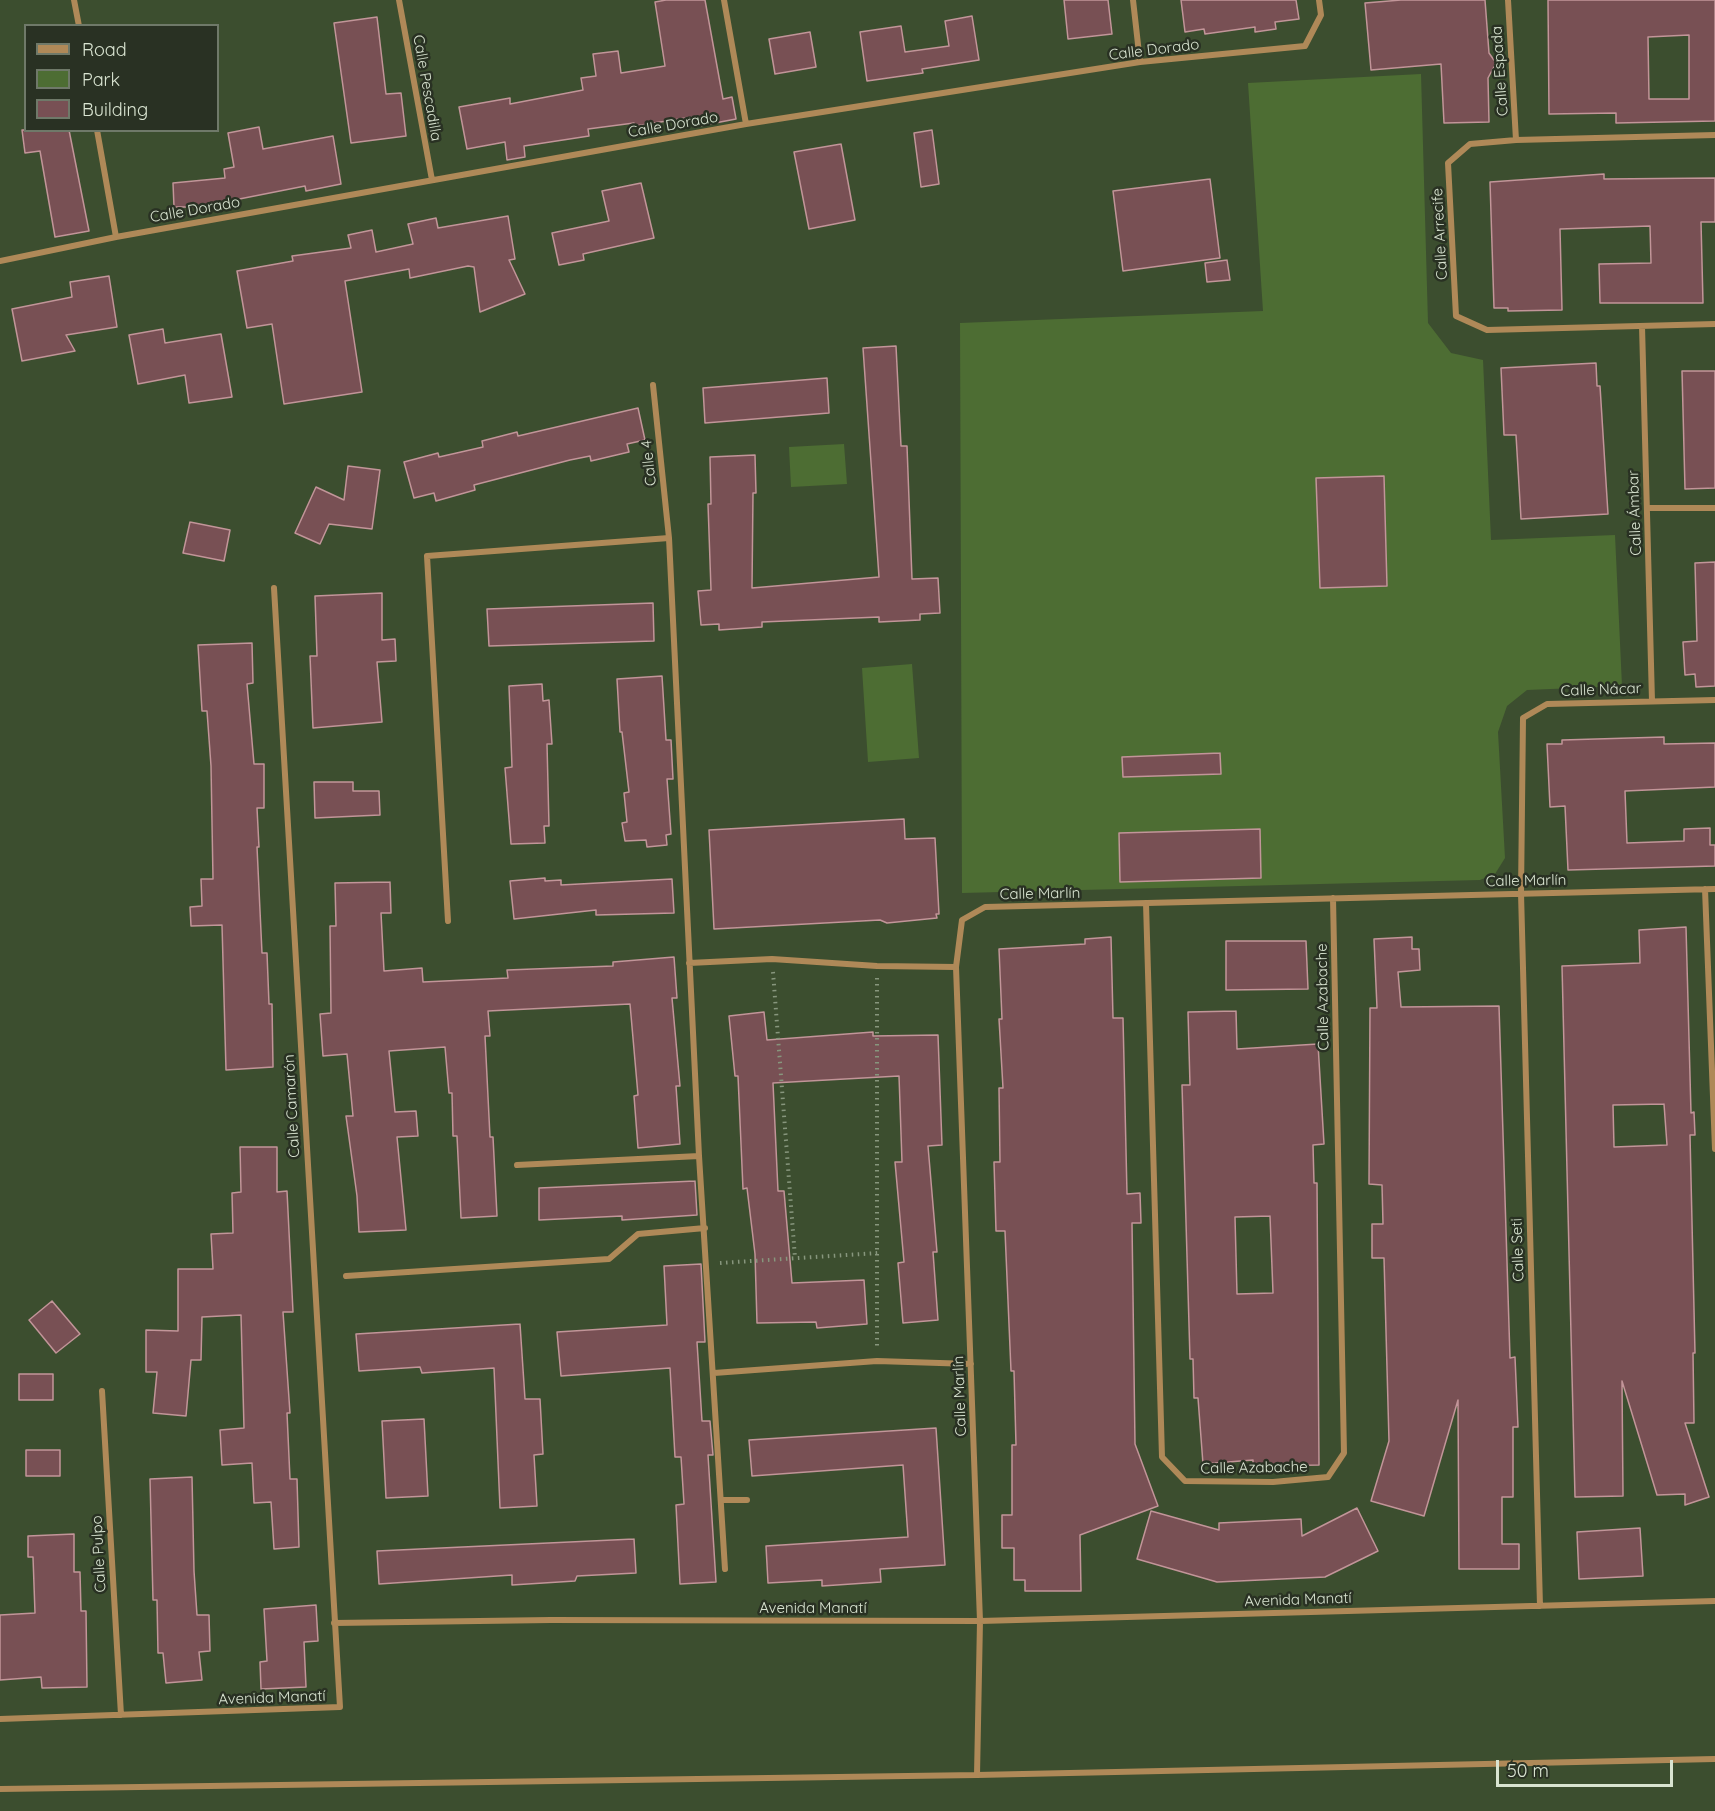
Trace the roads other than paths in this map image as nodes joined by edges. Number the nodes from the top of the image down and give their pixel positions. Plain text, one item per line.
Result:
1 (74, 0) edge
2 (399, 0) edge
3 (724, 0) edge
4 (1132, 0) edge
5 (1319, 0) edge
6 (1508, 0) edge
7 (79, 24) edge
8 (1140, 62) junction
9 (746, 124) junction
10 (98, 132) edge
11 (1715, 135) edge
12 (1516, 140) junction
13 (432, 180) junction
14 (116, 237) junction
15 (0, 261) edge
16 (1715, 324) edge
17 (1642, 326) junction
18 (653, 385) dead end
19 (1647, 508) junction
20 (1715, 508) edge
21 (669, 538) junction
22 (274, 588) dead end
23 (1715, 700) edge
24 (1652, 701) junction
25 (1715, 888) edge
26 (1705, 889) junction
27 (1521, 893) junction
28 (1333, 898) junction
29 (1146, 903) junction
30 (448, 921) dead end
31 (689, 963) junction
32 (956, 966) junction
33 (1715, 1149) edge
34 (699, 1156) junction
35 (517, 1165) dead end
36 (705, 1228) junction
37 (346, 1276) dead end
38 (971, 1364) junction
39 (714, 1373) junction
40 (102, 1391) dead end
41 (722, 1500) junction
42 (747, 1500) dead end
43 (725, 1569) dead end
44 (1715, 1601) edge
45 (1540, 1606) junction
46 (980, 1620) junction
47 (334, 1623) junction
48 (121, 1715) junction
49 (0, 1719) edge
50 (1715, 1759) edge
51 (977, 1774) junction
52 (0, 1789) edge

1 - 7 street
2 - 13 street, Calle Pescadilla
3 - 9 street
4 - 8 street
5 - 8 street, Calle Dorado
6 - 12 street, Calle Espada
8 - 9 street, Calle Dorado
9 - 13 street, Calle Dorado
10 - 14 street
11 - 12 street, Calle Arrecife
12 - 17 street, Calle Arrecife
13 - 14 street, Calle Dorado
14 - 15 street, Calle Dorado
16 - 17 street, Calle Arrecife
17 - 19 street, Calle Ámbar
18 - 21 street, Calle 4
19 - 20 street
19 - 24 street, Calle Ámbar
21 - 30 street
21 - 31 street, Calle 4
22 - 47 street, Calle Camarón
23 - 24 street, Calle Nácar
24 - 27 street, Calle Nácar
25 - 26 street, Calle Marlín
26 - 27 street, Calle Marlín
26 - 33 street
27 - 28 street, Calle Marlín
27 - 45 street, Calle Seti
28 - 29 street, Calle Marlín
28 - 29 street, Calle Azabache
29 - 32 street, Calle Marlín
31 - 32 street
31 - 34 street, Calle 4
32 - 38 street, Calle Marlín
34 - 35 street
34 - 36 street, Calle 4
36 - 37 street
36 - 39 street, Calle 4
38 - 39 street
38 - 46 street, Calle Marlín
39 - 41 street, Calle 4
40 - 48 street, Calle Pulpo
41 - 42 street
41 - 43 street, Calle 4
44 - 45 street, Avenida Manatí
45 - 46 street, Avenida Manatí
46 - 47 street, Avenida Manatí
46 - 51 street, Calle Marlín
47 - 48 street, Avenida Manatí
48 - 49 street, Avenida Manatí
50 - 51 street
51 - 52 street

